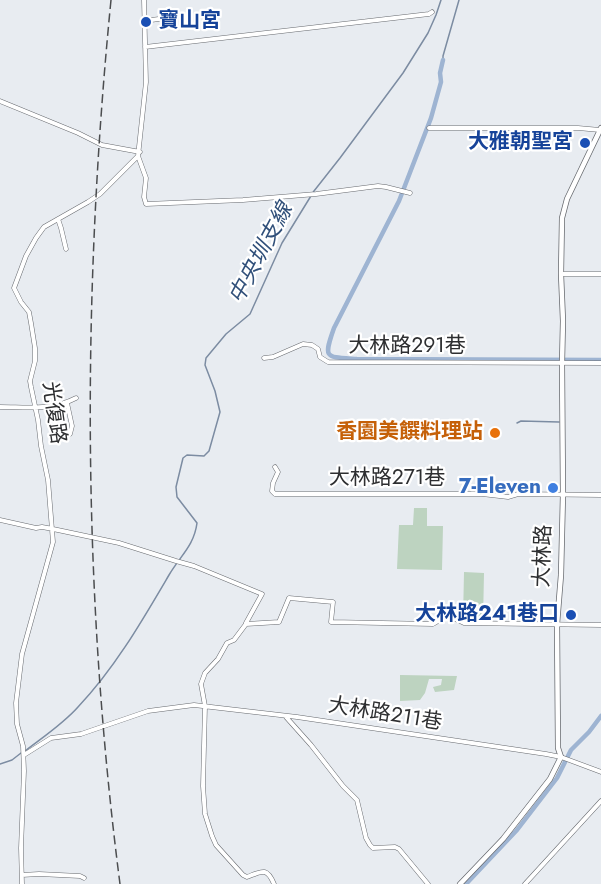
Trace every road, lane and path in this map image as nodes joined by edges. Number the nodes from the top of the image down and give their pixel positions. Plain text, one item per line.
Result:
1 (144, 0) edge
2 (432, 12) dead end
3 (181, 16) dead end
4 (144, 21) junction
5 (145, 47) junction
6 (0, 101) edge
7 (429, 128) dead end
8 (601, 129) edge
9 (139, 154) junction
10 (410, 193) dead end
11 (58, 219) junction
12 (66, 249) dead end
13 (561, 274) junction
14 (601, 274) edge
15 (264, 358) dead end
16 (562, 363) junction
17 (601, 363) edge
18 (76, 398) dead end
19 (67, 403) junction
20 (0, 407) edge
21 (36, 409) junction
22 (56, 441) dead end
23 (275, 467) dead end
24 (563, 495) junction
25 (601, 495) edge
26 (0, 520) edge
27 (52, 529) junction
28 (246, 624) junction
29 (557, 624) junction
30 (601, 625) edge
31 (205, 706) junction
32 (285, 716) junction
33 (23, 755) junction
34 (561, 757) junction
35 (601, 772) edge
36 (601, 801) edge
37 (22, 875) junction
38 (84, 878) dead end
39 (22, 884) edge
40 (274, 884) edge
41 (429, 884) edge
42 (460, 884) edge
43 (525, 884) edge

1 - 4 street
2 - 5 street
3 - 4 street
4 - 5 street
5 - 9 street
6 - 9 street
7 - 8 street
8 - 13 street, 大林路
9 - 10 street
9 - 11 street, 光復路
11 - 12 street
11 - 21 street, 光復路
13 - 14 street
13 - 16 street, 大林路
15 - 16 street, 大林路291巷
16 - 17 street
16 - 24 street, 大林路
18 - 19 street
19 - 21 street
19 - 22 street
20 - 21 street
21 - 27 street, 光復路
23 - 24 street, 大林路271巷
24 - 25 street
24 - 29 street, 大林路
26 - 27 street
27 - 28 street
27 - 33 street, 光復路
28 - 29 street
28 - 31 street
29 - 30 street
29 - 34 street, 大林路
31 - 32 street, 大林路211巷
31 - 33 street, 大林路211巷
31 - 40 street
32 - 34 street, 大林路211巷
32 - 41 street
33 - 37 street, 光復路
34 - 35 street, 大林路211巷
34 - 42 street
36 - 43 street
37 - 38 street
37 - 39 street, 光復路

